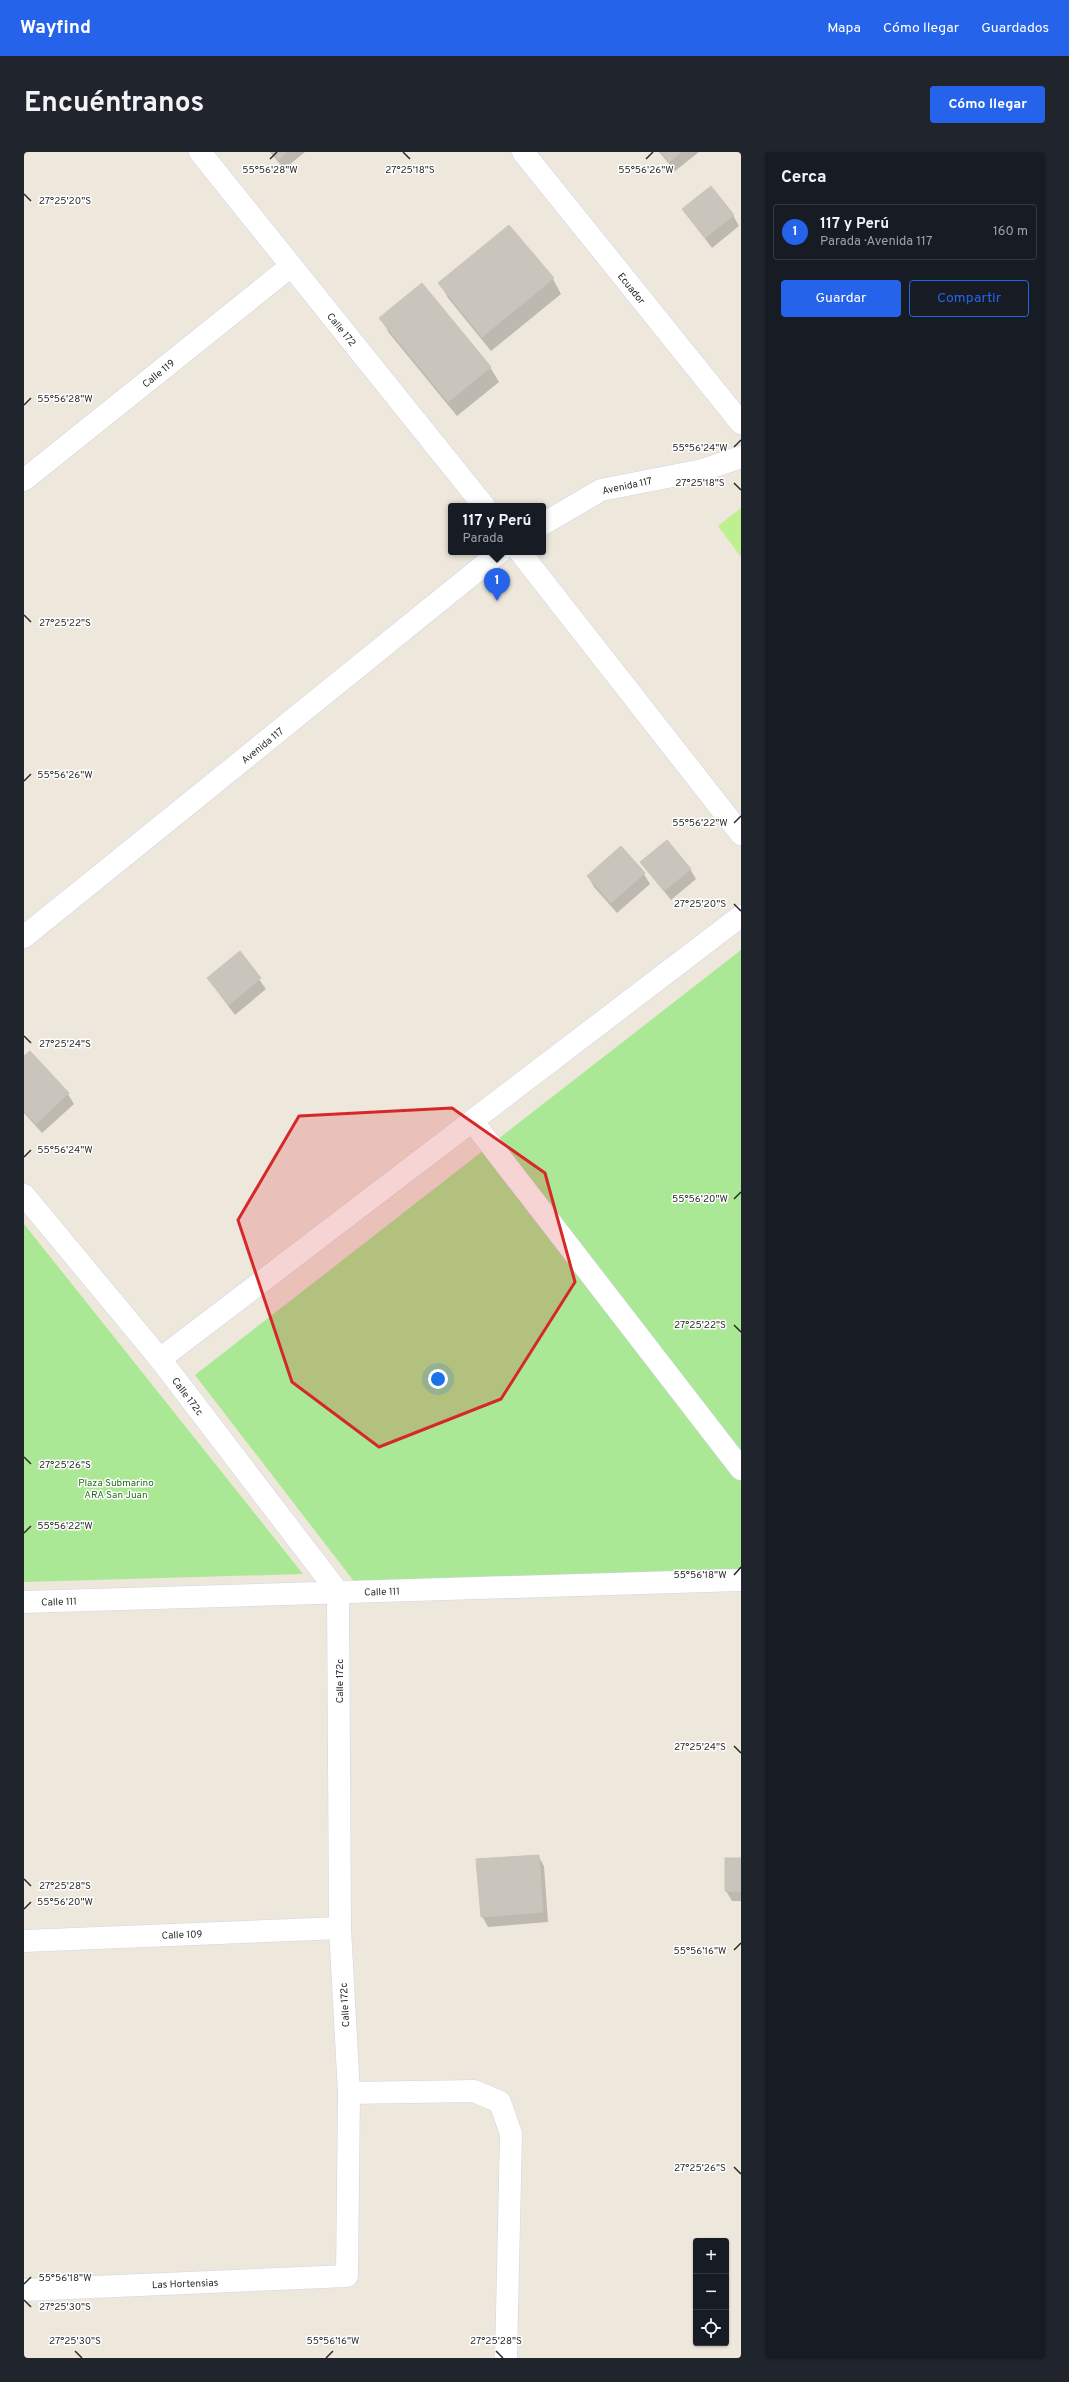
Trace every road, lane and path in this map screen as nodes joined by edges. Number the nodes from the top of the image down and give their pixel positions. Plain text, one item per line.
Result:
1 (200, 152) edge
2 (523, 152) edge
3 (291, 266) junction
4 (741, 423) edge
5 (741, 457) edge
6 (24, 480) edge
7 (482, 503) edge
8 (546, 522) edge
9 (496, 555) edge
10 (522, 555) edge
11 (741, 834) edge
12 (741, 916) edge
13 (24, 938) edge
14 (474, 1122) junction
15 (24, 1195) edge
16 (160, 1359) junction
17 (741, 1469) edge
18 (741, 1580) edge
19 (338, 1592) junction
20 (24, 1602) edge
21 (340, 1928) junction
22 (24, 1941) edge
23 (349, 2094) junction
24 (347, 2276) joint
25 (24, 2290) edge
26 (506, 2358) edge

1 - 3 street, Calle 172
2 - 4 street, Ecuador
3 - 6 street, Calle 119
3 - 7 street, Calle 172
5 - 8 street, Avenida 117
9 - 13 street, Avenida 117
10 - 11 street
12 - 14 street
14 - 16 street
14 - 17 street
15 - 16 street, Calle 172c
16 - 19 street, Calle 172c
18 - 19 street, Calle 111
19 - 20 street, Calle 111
19 - 21 street, Calle 172c
21 - 22 street, Calle 109
21 - 23 street, Calle 172c
23 - 24 street, Calle 172c
23 - 26 street
24 - 25 street, Las Hortensias

